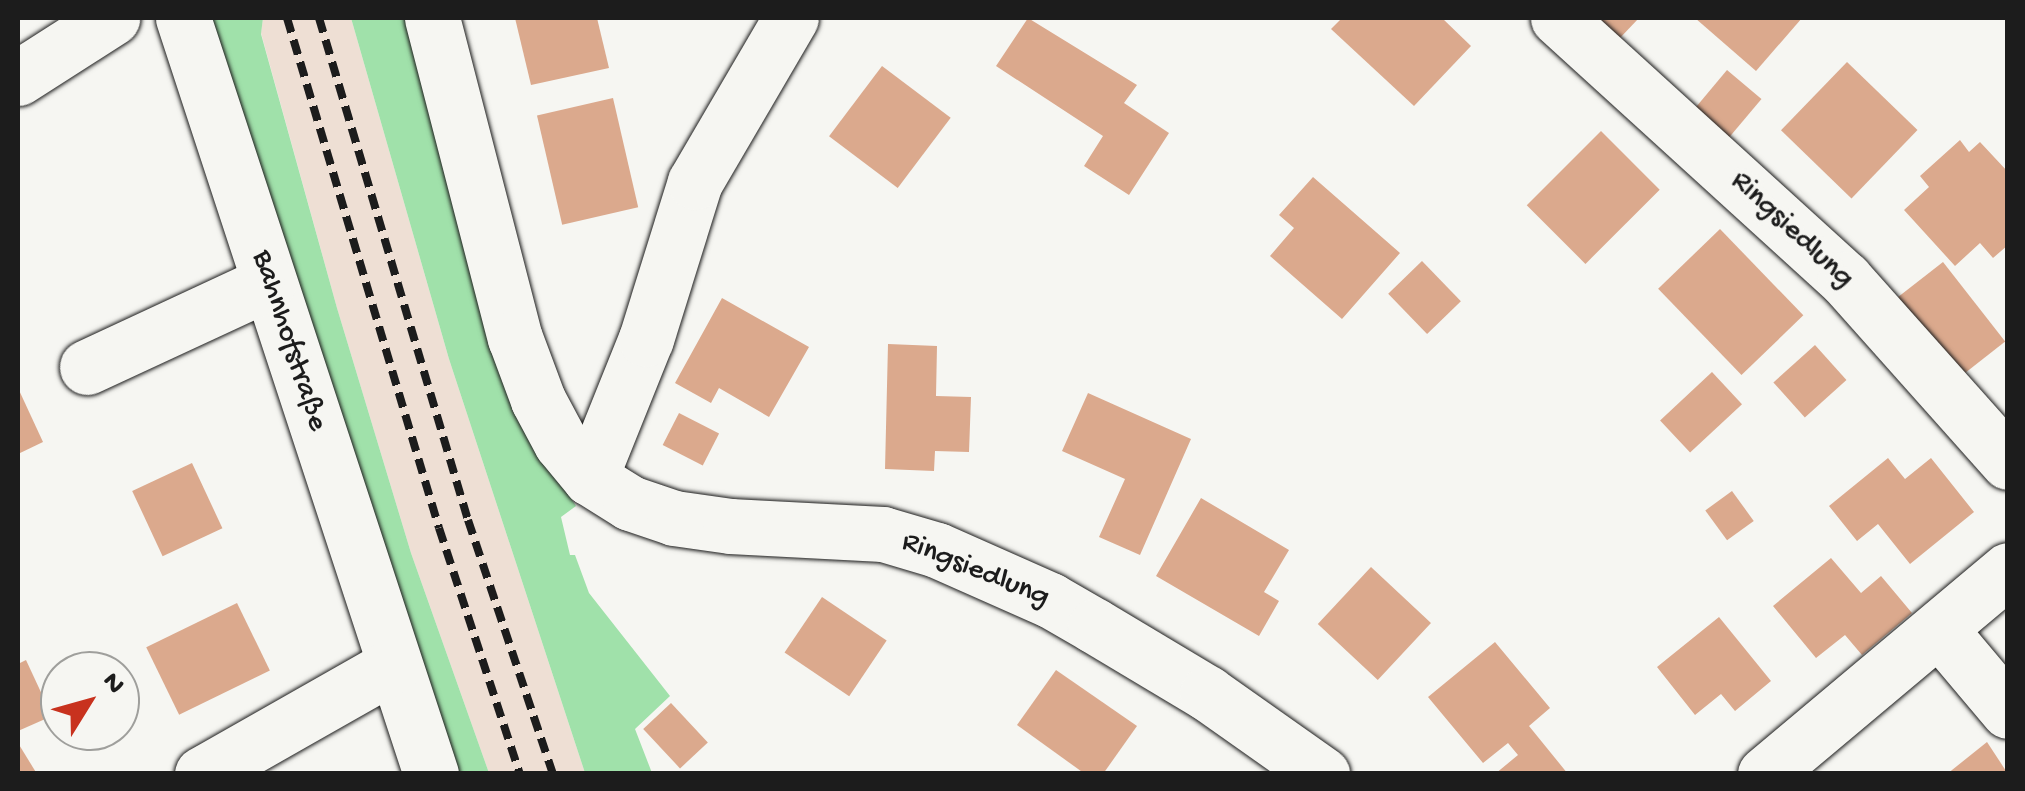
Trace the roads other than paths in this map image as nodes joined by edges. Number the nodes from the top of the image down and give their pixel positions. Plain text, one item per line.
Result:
1 (109, 18) edge
2 (183, 18) edge
3 (432, 18) edge
4 (791, 18) edge
5 (1558, 18) edge
6 (18, 78) edge
7 (268, 284) junction
8 (87, 367) dead end
9 (2008, 462) edge
10 (590, 478) junction
11 (2008, 570) edge
12 (1940, 629) junction
13 (394, 664) junction
14 (2008, 711) edge
15 (202, 774) edge
16 (431, 774) edge
17 (1322, 774) edge
18 (1765, 774) edge

1 - 6 street
2 - 7 street, Bahnhofstraße
3 - 10 street, Ringsiedlung
4 - 10 street
5 - 9 street, Ringsiedlung
7 - 8 street
7 - 13 street, Bahnhofstraße
10 - 17 street, Ringsiedlung
11 - 12 street
12 - 14 street
12 - 18 street
13 - 15 street
13 - 16 street, Bahnhofstraße

